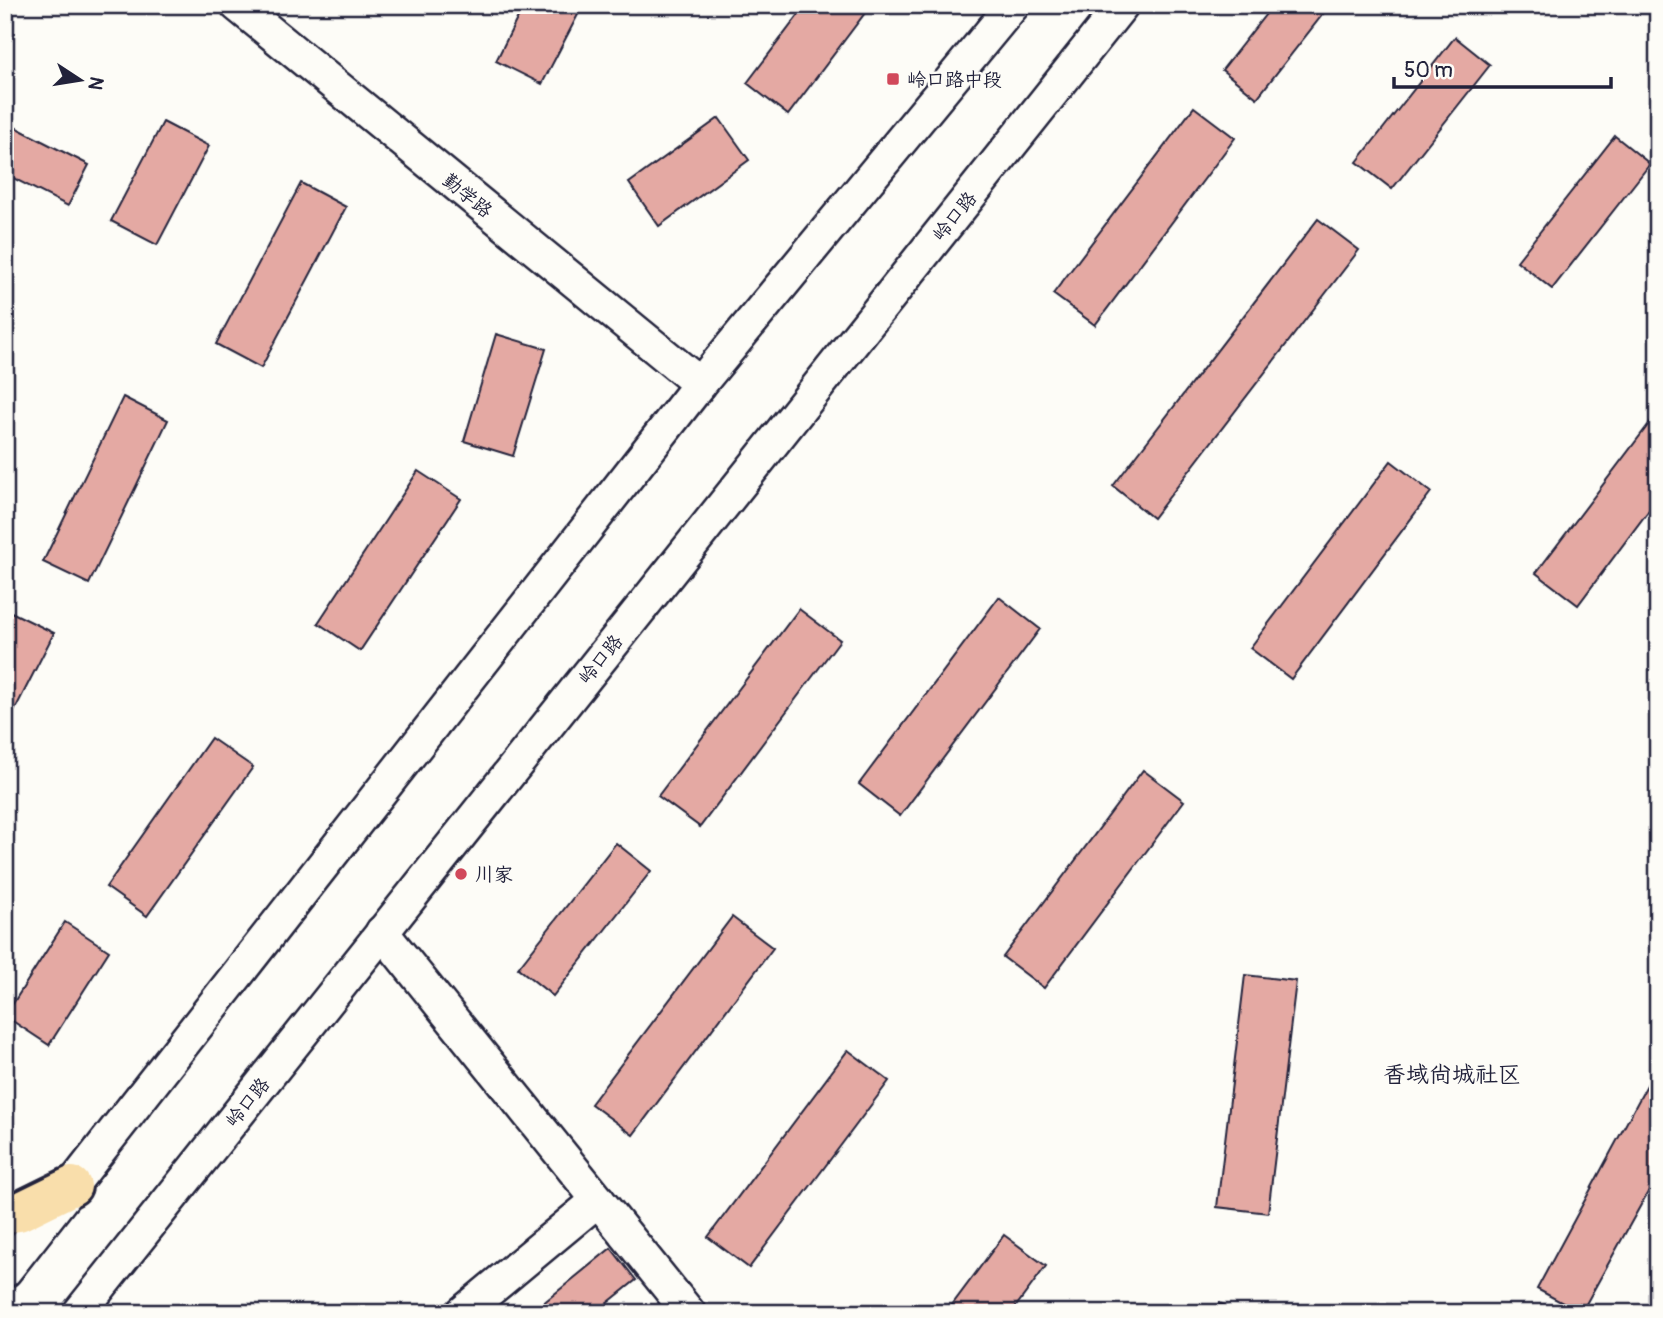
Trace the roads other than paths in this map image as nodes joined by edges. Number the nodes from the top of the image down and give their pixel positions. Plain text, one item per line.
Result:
1 (237, 5) edge
2 (1013, 5) edge
3 (1122, 5) edge
4 (700, 384) junction
5 (382, 932) junction
6 (72, 1186) junction
7 (598, 1200) junction
8 (5, 1214) edge
9 (5, 1271) edge
10 (79, 1313) edge
11 (462, 1313) edge
12 (689, 1313) edge

1 - 4 street, 勤学路
2 - 4 street
3 - 5 street, 岭口路
4 - 6 street
5 - 7 street
5 - 10 street, 岭口路
6 - 8 main road
6 - 9 street
7 - 11 street
7 - 12 street

